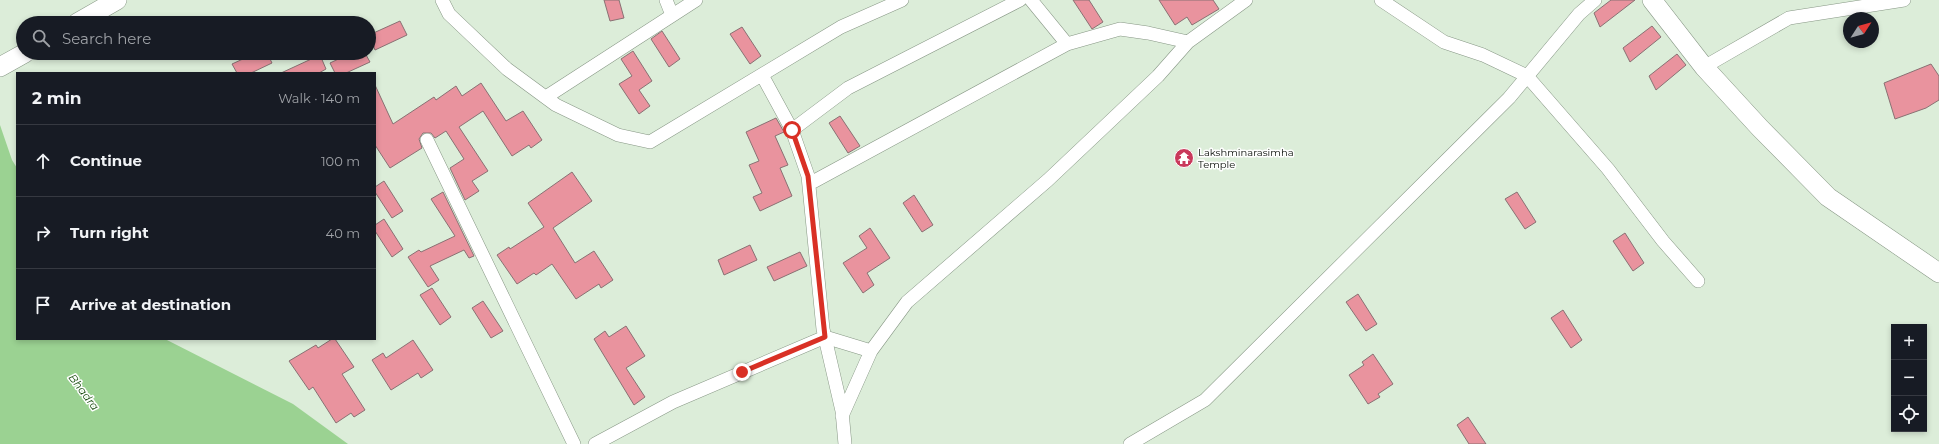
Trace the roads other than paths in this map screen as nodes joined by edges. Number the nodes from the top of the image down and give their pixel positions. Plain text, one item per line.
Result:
1 (117, 0) edge
2 (442, 0) edge
3 (666, 0) edge
4 (696, 0) edge
5 (902, 0) edge
6 (1020, 0) edge
7 (1031, 0) edge
8 (1246, 0) edge
9 (1381, 0) edge
10 (1595, 0) edge
11 (1652, 0) edge
12 (1904, 0) edge
13 (672, 15) junction
14 (89, 16) edge
15 (1188, 42) junction
16 (1067, 44) junction
17 (16, 58) edge
18 (4, 65) edge
19 (1704, 67) junction
20 (762, 75) junction
21 (1527, 76) junction
22 (546, 97) junction
23 (792, 130) junction
24 (427, 140) dead end
25 (809, 184) junction
26 (1939, 273) edge
27 (1698, 281) dead end
28 (825, 337) junction
29 (871, 351) junction
30 (842, 416) junction
31 (574, 444) edge
32 (595, 444) edge
33 (845, 444) edge
34 (1130, 444) edge

1 - 14 main road
2 - 22 street
3 - 13 street
4 - 13 street
5 - 20 street
6 - 23 street
7 - 16 street
8 - 15 street
9 - 21 street
10 - 21 street
11 - 19 main road
12 - 19 street
13 - 22 street
15 - 16 street
15 - 29 street
16 - 25 street
17 - 18 main road
19 - 26 main road
20 - 22 street
20 - 23 street
21 - 27 street
21 - 34 street
23 - 25 street
24 - 31 street
25 - 28 street
28 - 29 street
28 - 30 street
28 - 32 street
29 - 30 street
30 - 33 street

